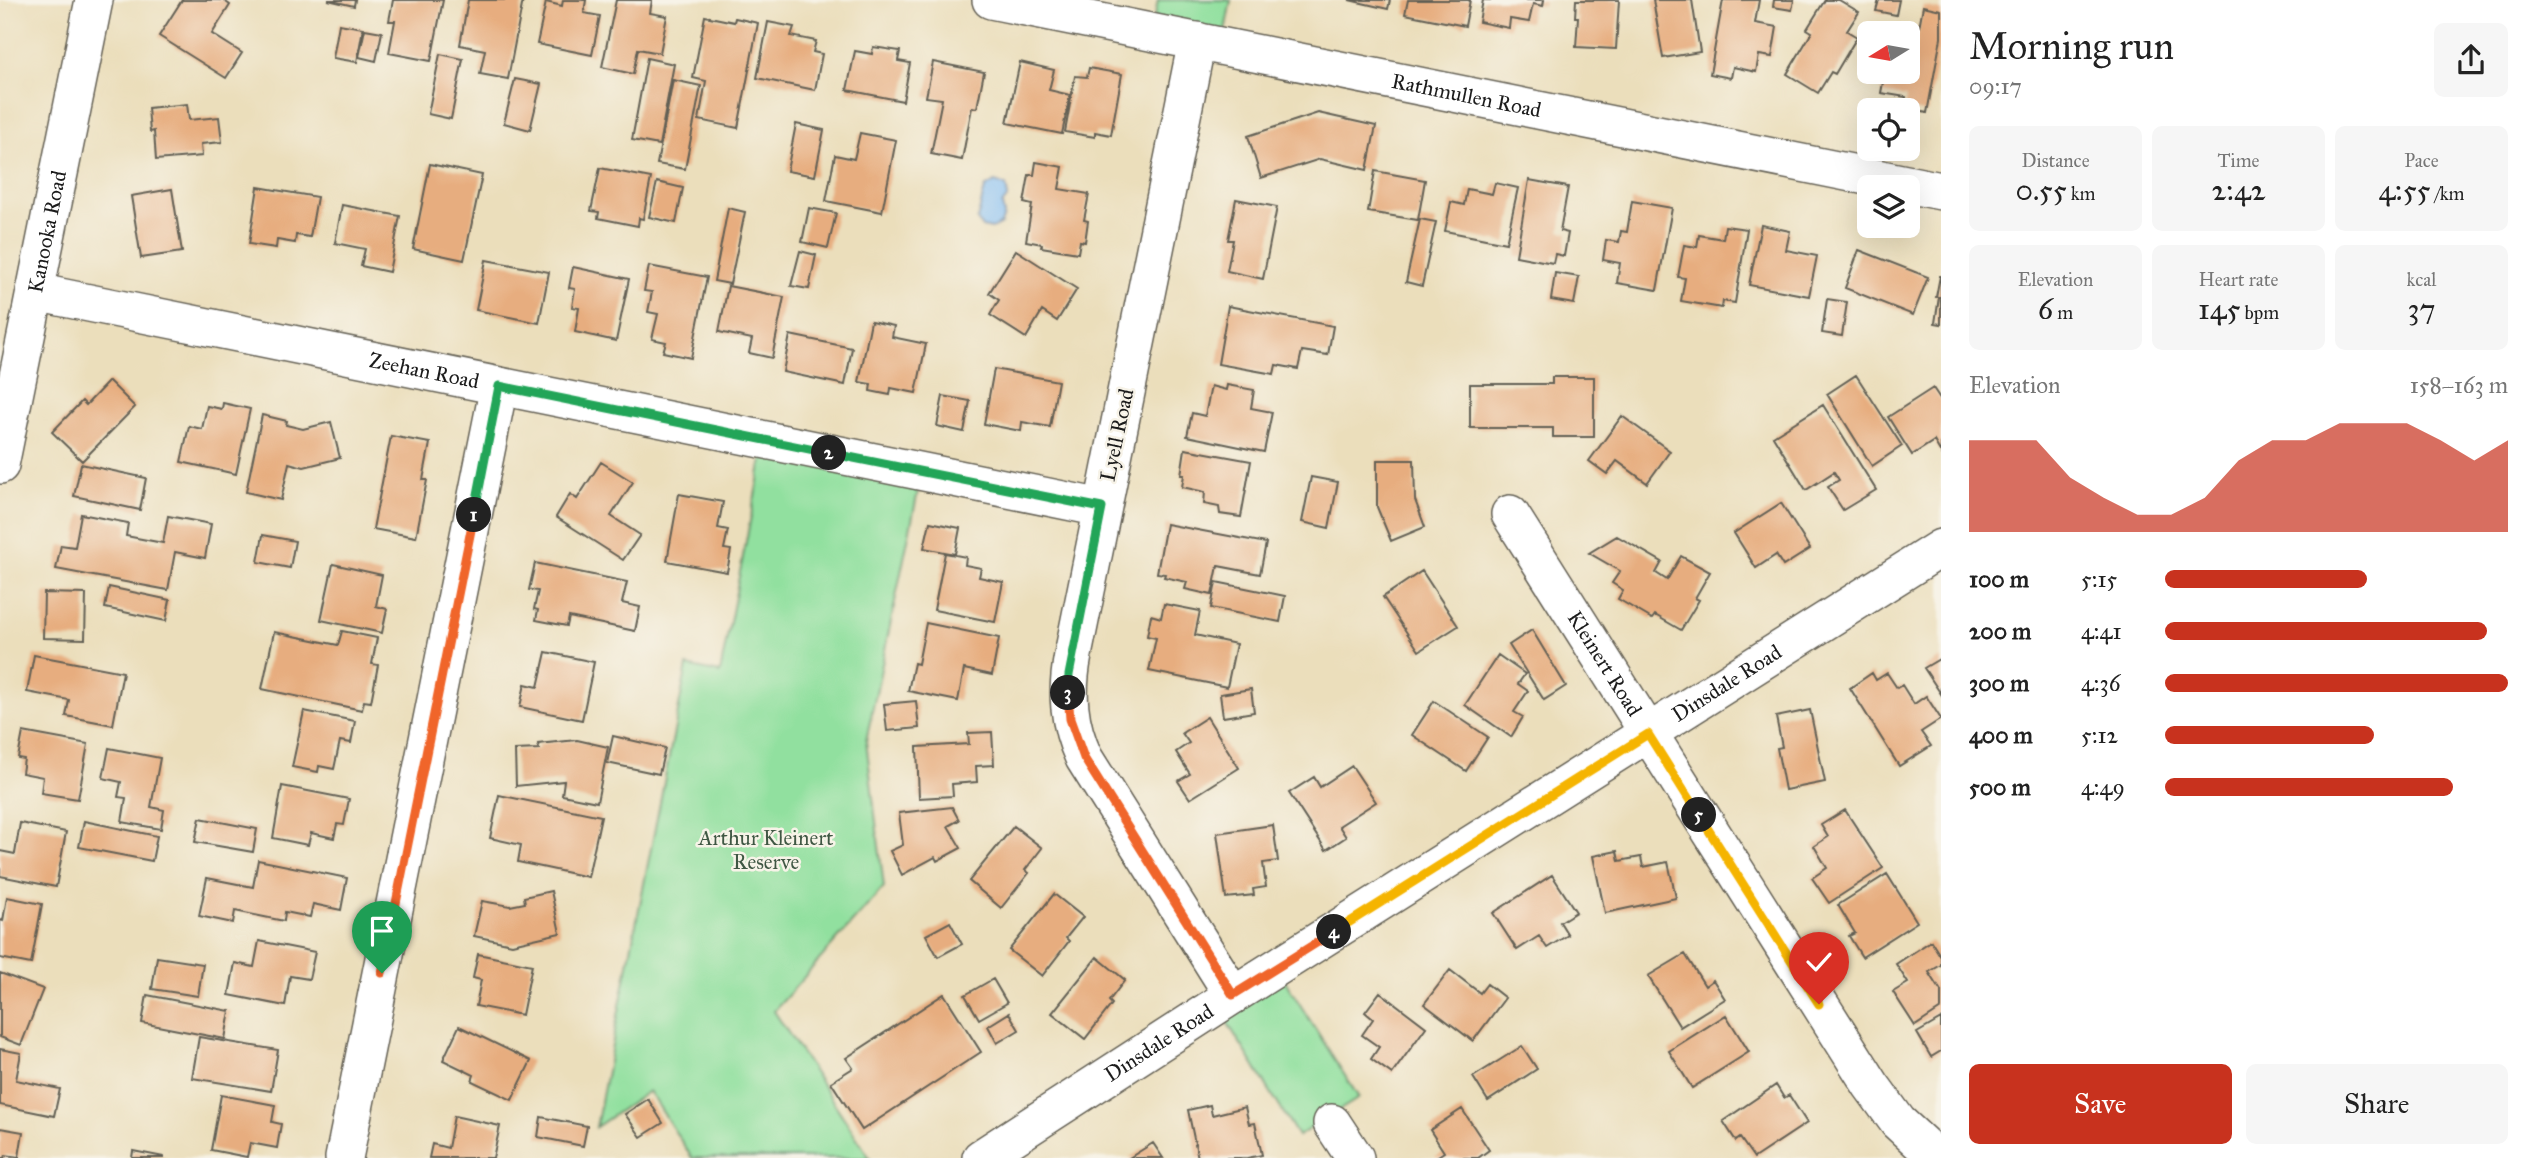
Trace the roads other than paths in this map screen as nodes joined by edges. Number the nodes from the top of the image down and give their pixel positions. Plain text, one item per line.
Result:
1 (94, 0) edge
2 (991, 0) edge
3 (1197, 41) junction
4 (1941, 191) edge
5 (35, 292) junction
6 (499, 386) junction
7 (0, 465) edge
8 (1102, 508) junction
9 (1510, 514) dead end
10 (1941, 548) edge
11 (1648, 734) junction
12 (1233, 995) junction
13 (1332, 1123) dead end
14 (344, 1158) edge
15 (981, 1158) edge
16 (1355, 1158) edge
17 (1937, 1158) edge

1 - 5 street, Kanooka Road
2 - 3 street, Rathmullen Road
3 - 4 street, Rathmullen Road
3 - 8 street, Lyell Road
5 - 6 street, Zeehan Road
5 - 7 street, Kanooka Road
6 - 8 street, Zeehan Road
6 - 14 street
8 - 12 street, Lyell Road
9 - 11 street, Kleinert Road
10 - 11 street, Dinsdale Road
11 - 12 street, Dinsdale Road
11 - 17 street, Kleinert Road
12 - 15 street, Dinsdale Road
13 - 16 street

